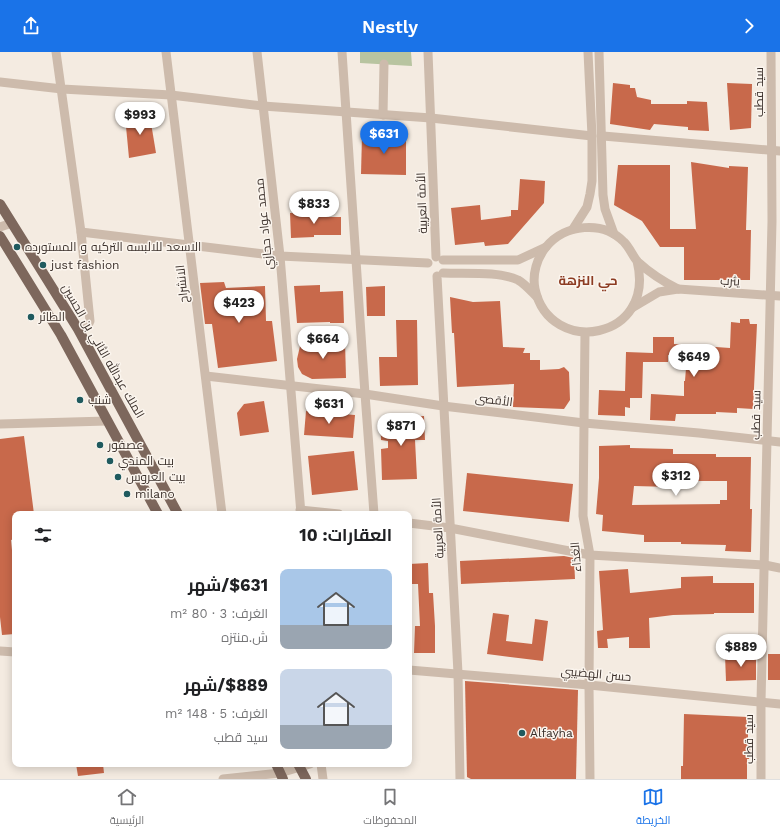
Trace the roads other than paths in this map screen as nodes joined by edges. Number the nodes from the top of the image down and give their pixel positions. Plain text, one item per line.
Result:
1 (56, 52) edge
2 (166, 52) edge
3 (257, 52) edge
4 (342, 52) edge
5 (428, 52) edge
6 (588, 52) edge
7 (599, 52) edge
8 (771, 52) edge
9 (384, 64) dead end
10 (0, 82) edge
11 (62, 89) junction
12 (171, 95) junction
13 (263, 106) junction
14 (347, 112) junction
15 (383, 115) junction
16 (431, 118) junction
17 (592, 136) junction
18 (603, 136) junction
19 (776, 150) edge
20 (0, 204) edge
21 (12, 223) junction
22 (0, 227) edge
23 (573, 229) junction
24 (81, 232) junction
25 (614, 234) junction
26 (0, 236) edge
27 (190, 245) junction
28 (546, 247) junction
29 (280, 256) junction
30 (440, 258) junction
31 (357, 260) junction
32 (637, 261) junction
33 (428, 264) junction
34 (440, 274) junction
35 (678, 289) junction
36 (770, 295) junction
37 (780, 296) edge
38 (537, 297) junction
39 (632, 308) junction
40 (78, 329) junction
41 (585, 333) junction
42 (206, 376) junction
43 (290, 385) junction
44 (365, 394) junction
45 (443, 406) junction
46 (107, 421) junction
47 (584, 423) junction
48 (0, 424) edge
49 (767, 440) junction
50 (780, 442) edge
51 (156, 511) edge
52 (176, 511) edge
53 (222, 511) edge
54 (301, 511) edge
55 (374, 511) edge
56 (412, 523) edge
57 (450, 528) junction
58 (590, 555) junction
59 (765, 565) junction
60 (780, 568) edge
61 (0, 651) edge
62 (12, 652) edge
63 (412, 670) edge
64 (458, 673) junction
65 (589, 685) junction
66 (761, 702) junction
67 (780, 704) edge
68 (296, 767) edge
69 (300, 767) edge
70 (321, 767) edge
71 (280, 772) edge
72 (223, 779) edge
73 (306, 779) edge
74 (323, 779) edge
75 (460, 779) edge
76 (590, 779) edge
77 (761, 779) edge

1 - 11 street
2 - 12 street, الانشراح
3 - 13 street, محمد عواد حجازي
4 - 14 street
5 - 16 street, الأمة العربية
6 - 17 street
7 - 18 street
8 - 19 street, سيد قطب
9 - 15 street
10 - 11 street
11 - 12 street
11 - 24 street
12 - 13 street
12 - 27 street, الانشراح
13 - 14 street
13 - 29 street, محمد عواد حجازي
14 - 15 street
14 - 31 street
15 - 16 street
16 - 17 street
16 - 30 street, الأمة العربية
17 - 23 street
18 - 19 street
18 - 25 street
19 - 36 street, سيد قطب
20 - 21 main road, الملك عبدالله الثاني بن الحسين
21 - 22 street
21 - 40 main road, الملك عبدالله الثاني بن الحسين
23 - 25 street
23 - 28 street
24 - 27 street
24 - 40 street
25 - 32 street
26 - 46 main road
27 - 29 street
27 - 42 street, الانشراح
28 - 30 street
28 - 38 street
29 - 31 street
29 - 43 street, محمد عواد حجازي
30 - 33 street
30 - 34 street
31 - 33 street
31 - 44 street
32 - 35 street
32 - 39 street
33 - 34 street
34 - 38 street
34 - 45 street, الأمة العربية
35 - 36 street, يثرب
35 - 39 street
36 - 37 street, يثرب
36 - 49 street, سيد قطب
38 - 41 street
39 - 41 street
40 - 52 main road, الملك عبدالله الثاني بن الحسين
41 - 47 street, الغذاء
42 - 43 street, الأقصى
42 - 53 street, الانشراح
43 - 44 street, الأقصى
43 - 54 street, محمد عواد حجازي
44 - 45 street, الأقصى
44 - 55 street
45 - 47 street, الأقصى
45 - 57 street, الأمة العربية
46 - 48 street
46 - 51 main road
47 - 49 street, الأقصى
47 - 58 street, الغذاء
49 - 50 street, الأقصى
49 - 59 street, سيد قطب
56 - 57 street
57 - 58 street
57 - 64 street, الأمة العربية
58 - 59 street
58 - 65 street, الغذاء
59 - 60 street
59 - 66 street, سيد قطب
61 - 62 street
63 - 64 street, حسن الهضيبي
64 - 65 street, حسن الهضيبي
64 - 75 street, الأمة العربية
65 - 66 street, حسن الهضيبي
65 - 76 street, الغذاء
66 - 67 street, حسن الهضيبي
66 - 77 street, سيد قطب
68 - 71 street
69 - 73 main road
70 - 74 street
71 - 72 street

